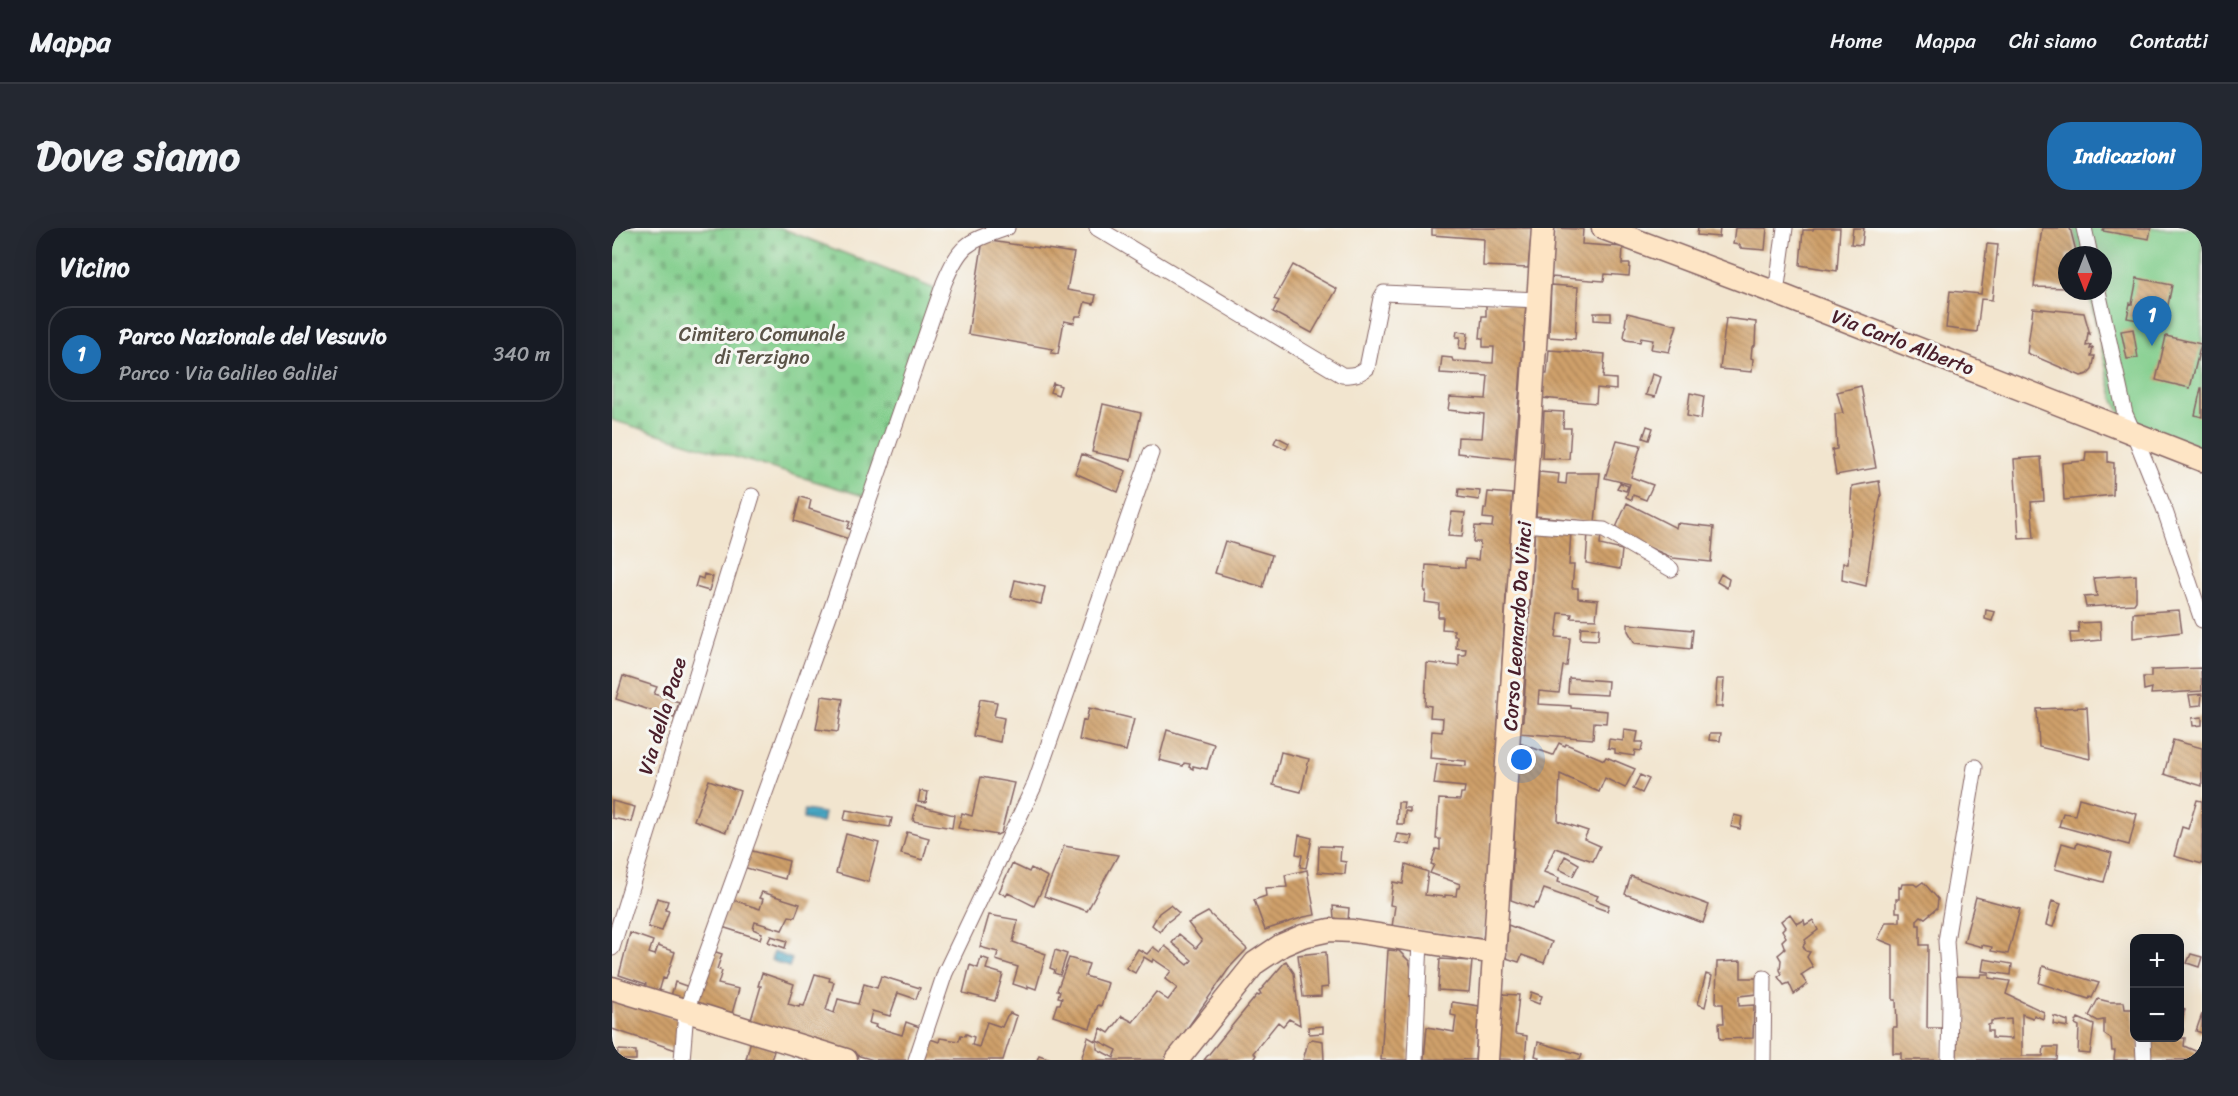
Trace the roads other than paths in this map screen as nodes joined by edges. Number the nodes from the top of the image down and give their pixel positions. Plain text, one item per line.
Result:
1 (1007, 228) edge
2 (1096, 228) edge
3 (1543, 228) edge
4 (1603, 228) edge
5 (1785, 228) edge
6 (2084, 228) edge
7 (2088, 246) edge
8 (1776, 293) junction
9 (1538, 300) junction
10 (2100, 300) edge
11 (2134, 434) junction
12 (1151, 453) dead end
13 (2202, 460) edge
14 (752, 496) dead end
15 (1523, 524) junction
16 (1671, 569) dead end
17 (2202, 620) edge
18 (1975, 767) dead end
19 (1420, 940) junction
20 (612, 948) edge
21 (1495, 952) junction
22 (1764, 978) dead end
23 (612, 987) edge
24 (686, 1011) junction
25 (2143, 1042) edge
26 (682, 1060) edge
27 (846, 1060) edge
28 (916, 1060) edge
29 (1177, 1060) edge
30 (1415, 1060) edge
31 (1487, 1060) edge
32 (1763, 1060) edge
33 (1949, 1060) edge
34 (2144, 1060) edge

1 - 24 street
2 - 9 street
3 - 9 street, Corso Leonardo Da Vinci
4 - 8 street, Via Carlo Alberto
5 - 8 street
6 - 7 street
8 - 11 street, Via Carlo Alberto
9 - 15 street, Corso Leonardo Da Vinci
10 - 11 street
11 - 13 street, Via Carlo Alberto
11 - 17 street
12 - 28 street
14 - 20 street, Via della Pace
15 - 16 street
15 - 21 street, Corso Leonardo Da Vinci
18 - 33 street
19 - 21 street
19 - 29 street
19 - 30 street
21 - 31 street, Corso Leonardo Da Vinci
22 - 32 street
23 - 24 street
24 - 26 street
24 - 27 street
25 - 34 street

